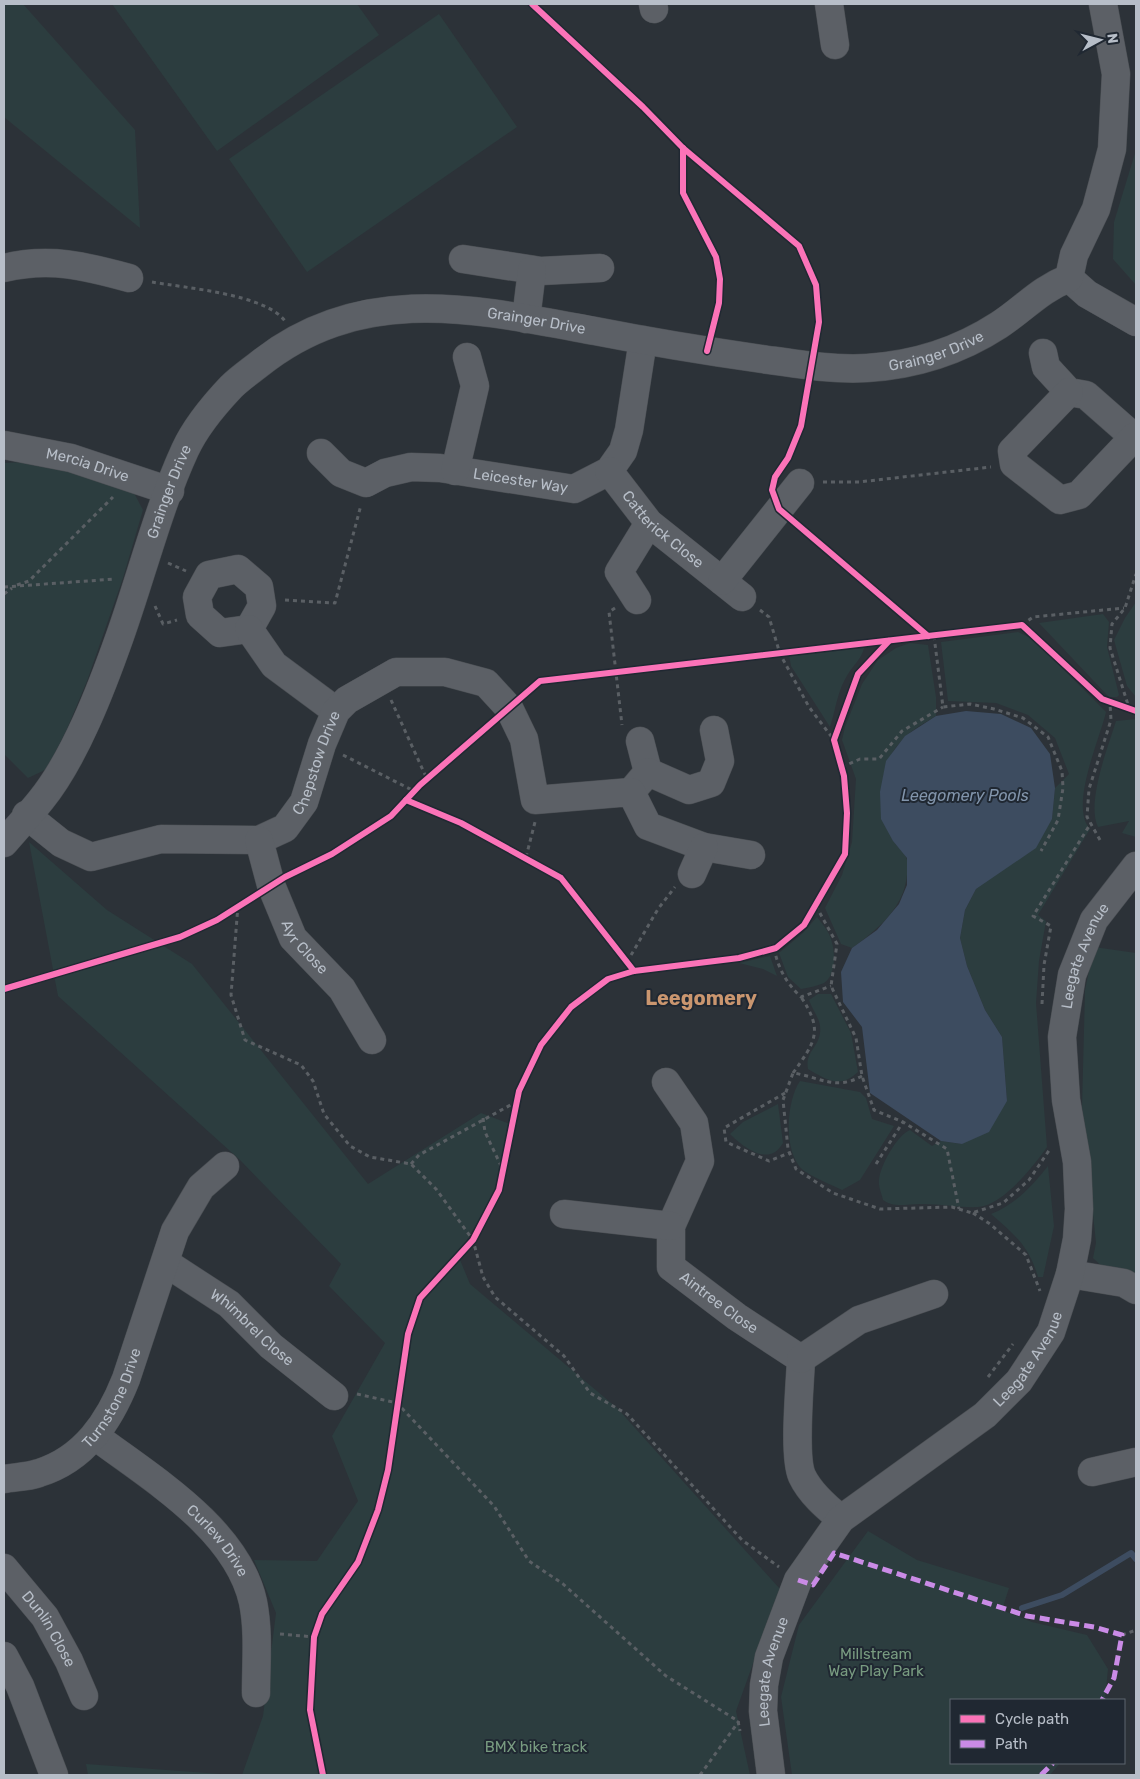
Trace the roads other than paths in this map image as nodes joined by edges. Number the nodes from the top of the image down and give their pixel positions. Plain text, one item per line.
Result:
1 (829, 4) edge
2 (1103, 4) edge
3 (835, 45) dead end
4 (463, 259) dead end
5 (4, 268) edge
6 (600, 268) dead end
7 (532, 270) junction
8 (129, 278) road end
9 (1069, 278) junction
10 (526, 319) junction
11 (1136, 322) edge
12 (643, 340) junction
13 (1043, 353) dead end
14 (467, 357) dead end
15 (1069, 392) junction
16 (1135, 438) edge
17 (4, 445) edge
18 (321, 454) dead end
19 (448, 470) junction
20 (609, 471) junction
21 (800, 482) road end
22 (170, 491) junction
23 (648, 523) junction
24 (635, 597) road end
25 (249, 629) junction
26 (336, 711) junction
27 (714, 730) dead end
28 (640, 741) road end
29 (648, 772) junction
30 (631, 792) junction
31 (26, 816) junction
32 (259, 840) junction
33 (4, 843) edge
34 (704, 848) junction
35 (751, 855) dead end
36 (1136, 866) edge
37 (692, 874) road end
38 (372, 1040) dead end
39 (666, 1082) dead end
40 (224, 1166) dead end
41 (564, 1214) dead end
42 (672, 1226) junction
43 (166, 1263) junction
44 (1070, 1274) junction
45 (1136, 1290) edge
46 (934, 1294) dead end
47 (801, 1359) junction
48 (334, 1396) road end
49 (96, 1436) junction
50 (1136, 1462) edge
51 (1092, 1472) dead end
52 (4, 1479) edge
53 (841, 1519) junction
54 (4, 1568) edge
55 (4, 1656) edge
56 (256, 1693) dead end
57 (84, 1696) dead end
58 (54, 1775) edge
59 (771, 1775) edge

1 - 3 street
2 - 9 street
4 - 7 street
5 - 8 street
6 - 7 street
7 - 10 street
9 - 11 street
9 - 12 street, Grainger Drive
10 - 12 street, Grainger Drive
10 - 22 street, Grainger Drive
12 - 20 street, Leicester Way
13 - 15 street
14 - 19 street
15 - 16 street
15 - 16 street
17 - 22 street, Mercia Drive
18 - 19 street, Leicester Way
19 - 20 street, Leicester Way
20 - 23 street, Catterick Close
21 - 23 street, Catterick Close
22 - 31 street, Grainger Drive
23 - 24 street
25 - 25 street
25 - 26 street
26 - 30 street, Chepstow Drive
26 - 32 street, Chepstow Drive
27 - 29 street
28 - 29 street
29 - 30 street
30 - 34 street
31 - 32 street, Chepstow Drive
31 - 33 street, Grainger Drive
32 - 38 street, Ayr Close
34 - 35 street
34 - 37 street
36 - 44 street, Leegate Avenue
39 - 42 street, Aintree Close
40 - 43 street, Turnstone Drive
41 - 42 street
42 - 47 street, Aintree Close
43 - 48 street, Whimbrel Close
43 - 49 street, Turnstone Drive
44 - 45 street
44 - 53 street, Leegate Avenue
46 - 47 street
47 - 53 street
49 - 52 street, Turnstone Drive
49 - 56 street, Curlew Drive
50 - 51 street
53 - 59 street, Leegate Avenue
54 - 57 street, Dunlin Close
55 - 58 street

